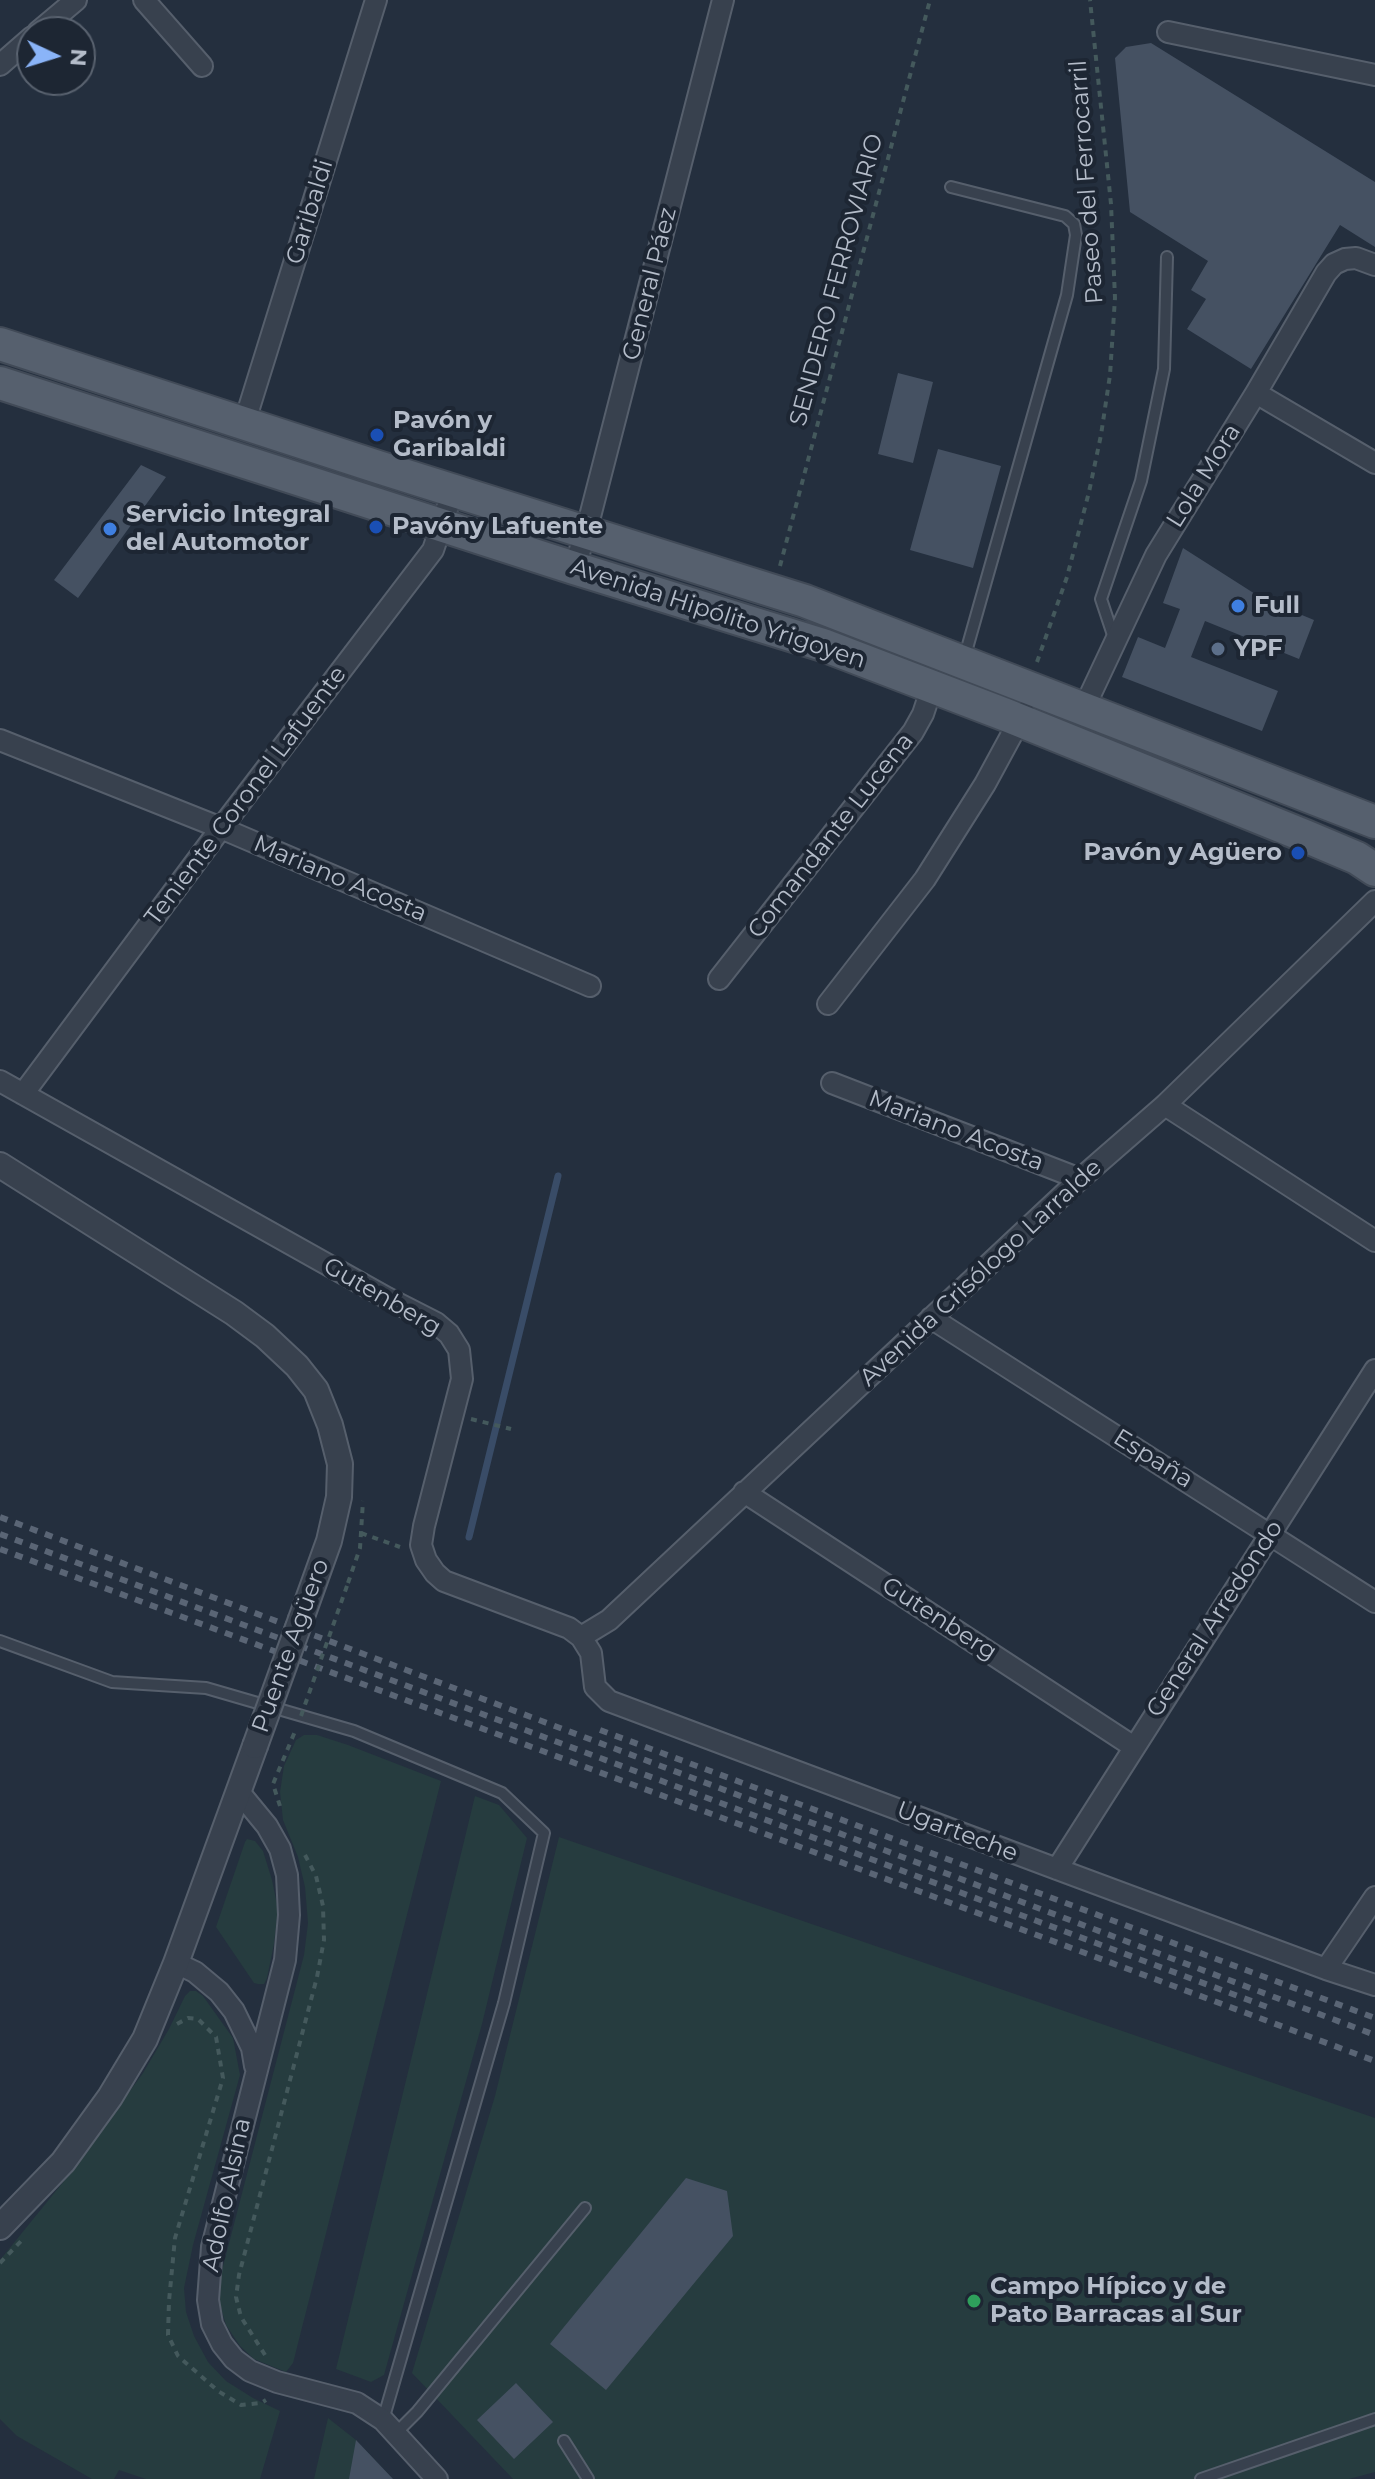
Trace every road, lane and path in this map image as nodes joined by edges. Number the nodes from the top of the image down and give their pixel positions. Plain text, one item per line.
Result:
1 (76, 0) edge
2 (144, 0) edge
3 (376, 0) edge
4 (723, 0) edge
5 (930, 0) edge
6 (1090, 0) edge
7 (57, 16) edge
8 (1168, 32) dead end
9 (16, 51) edge
10 (0, 65) edge
11 (202, 66) dead end
12 (1375, 75) edge
13 (951, 187) dead end
14 (1167, 257) dead end
15 (1375, 265) edge
16 (856, 278) dead end
17 (0, 344) edge
18 (0, 383) edge
19 (1256, 393) junction
20 (244, 424) junction
21 (1375, 463) edge
22 (453, 491) junction
23 (443, 526) junction
24 (586, 532) junction
25 (574, 568) junction
26 (779, 568) dead end
27 (1115, 640) junction
28 (964, 661) junction
29 (932, 687) junction
30 (1030, 688) junction
31 (1084, 708) junction
32 (1019, 721) junction
33 (0, 740) edge
34 (1375, 822) edge
35 (221, 828) junction
36 (1375, 870) edge
37 (1375, 901) edge
38 (719, 979) dead end
39 (590, 986) dead end
40 (828, 1004) dead end
41 (0, 1081) edge
42 (832, 1083) dead end
43 (23, 1094) junction
44 (1165, 1105) junction
45 (0, 1165) edge
46 (1080, 1179) junction
47 (1375, 1241) edge
48 (931, 1318) junction
49 (1375, 1370) edge
50 (487, 1423) dead end
51 (508, 1428) dead end
52 (744, 1492) junction
53 (361, 1533) dead end
54 (1270, 1534) junction
55 (404, 1549) dead end
56 (348, 1583) dead end
57 (1375, 1602) edge
58 (581, 1637) junction
59 (0, 1641) edge
60 (301, 1716) junction
61 (1134, 1747) junction
62 (239, 1792) junction
63 (281, 1808) dead end
64 (298, 1841) dead end
65 (1057, 1869) junction
66 (1375, 1897) edge
67 (176, 1963) junction
68 (1326, 1969) junction
69 (1375, 1985) edge
70 (175, 2025) dead end
71 (256, 2070) junction
72 (585, 2208) dead end
73 (0, 2227) edge
74 (24, 2237) dead end
75 (0, 2263) edge
76 (270, 2363) dead end
77 (280, 2382) junction
78 (1375, 2419) edge
79 (390, 2426) junction
80 (564, 2441) dead end
81 (437, 2479) edge
82 (588, 2479) edge
83 (1201, 2479) edge

1 - 7 street
2 - 11 street
3 - 20 street, Garibaldi
4 - 24 street, General Páez
5 - 16 path
5 - 26 path, SENDERO FERROVIARIO
6 - 30 path, Paseo del Ferrocarril
8 - 12 street
9 - 10 street
13 - 28 lane
14 - 27 lane
15 - 19 street, Lola Mora
17 - 20 main road, Avenida Hipólito Yrigoyen
18 - 23 main road, Avenida Hipólito Yrigoyen
19 - 21 street
19 - 27 street, Lola Mora
20 - 22 main road, Avenida Hipólito Yrigoyen
22 - 23 street, Teniente Coronel Lafuente
22 - 24 main road, Avenida Hipólito Yrigoyen
23 - 25 main road, Avenida Hipólito Yrigoyen
23 - 35 street, Teniente Coronel Lafuente
24 - 25 street, General Páez
24 - 28 main road, Avenida Hipólito Yrigoyen
25 - 29 main road, Avenida Hipólito Yrigoyen
27 - 31 street, Lola Mora
28 - 30 main road, Avenida Hipólito Yrigoyen
29 - 32 main road, Avenida Hipólito Yrigoyen
29 - 38 street, Comandante Lucena
30 - 31 main road, Avenida Hipólito Yrigoyen
30 - 32 street
31 - 34 main road, Avenida Hipólito Yrigoyen
32 - 36 main road, Avenida Hipólito Yrigoyen
32 - 40 street
33 - 35 street, Mariano Acosta
35 - 39 street, Mariano Acosta
35 - 43 street, Teniente Coronel Lafuente
37 - 44 street, Avenida Crisólogo Larralde
41 - 43 street, Gutenberg
42 - 46 street, Mariano Acosta
43 - 58 street, Gutenberg
44 - 46 street, Avenida Crisólogo Larralde
44 - 47 street
45 - 62 street, Puente Agüero, bridge
46 - 48 street, Avenida Crisólogo Larralde
48 - 52 street, Avenida Crisólogo Larralde
48 - 54 street, España
49 - 54 street, General Arredondo
50 - 51 path
52 - 58 street, Avenida Crisólogo Larralde
52 - 61 street, Gutenberg
53 - 55 path
54 - 57 street, España
54 - 61 street, General Arredondo
56 - 60 path, bridge
58 - 65 street, Ugarteche
59 - 60 lane
60 - 63 path
60 - 79 lane
61 - 65 street, General Arredondo
62 - 67 street, Puente Agüero
62 - 71 street, Adolfo Alsina
64 - 76 path
65 - 68 street, Ugarteche
66 - 68 street
67 - 71 street
67 - 73 street, Puente Agüero
68 - 69 street, Ugarteche
70 - 77 path
71 - 77 street, Adolfo Alsina
72 - 79 lane
74 - 75 path
77 - 79 street, Adolfo Alsina
78 - 83 lane
79 - 81 street, Adolfo Alsina
80 - 82 lane

